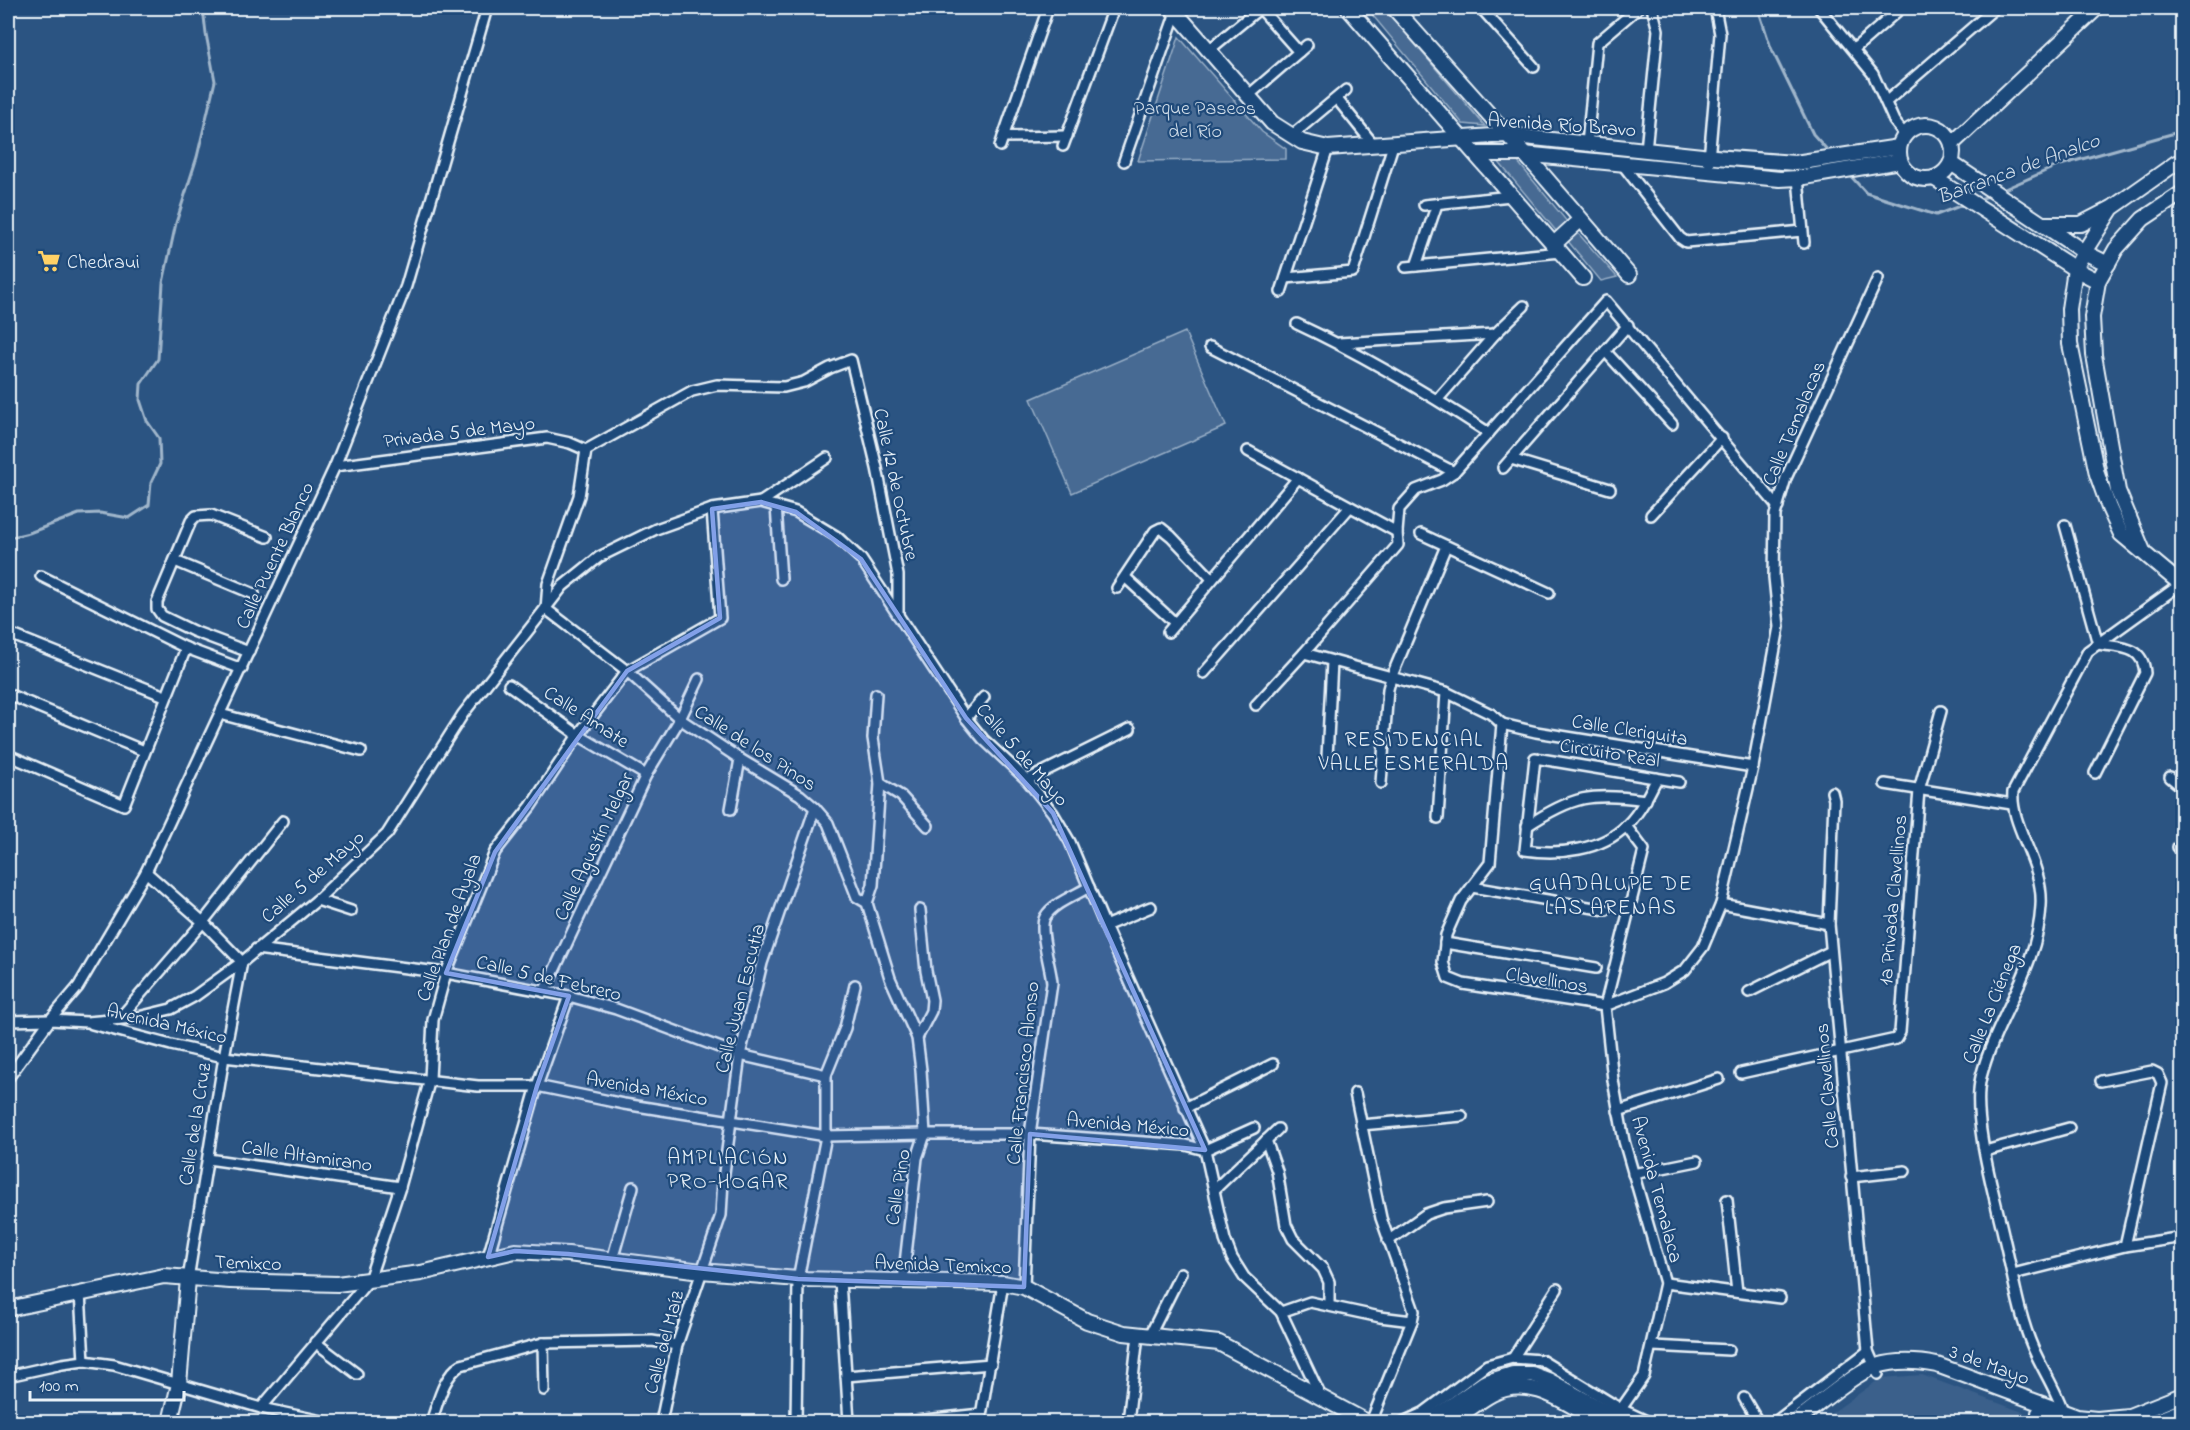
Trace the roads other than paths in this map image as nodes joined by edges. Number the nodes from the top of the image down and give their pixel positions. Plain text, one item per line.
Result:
1 (487, 8) edge
2 (1048, 8) edge
3 (1114, 8) edge
4 (1260, 8) edge
5 (1394, 8) edge
6 (1481, 8) edge
7 (1638, 8) edge
8 (1652, 8) edge
9 (1715, 8) edge
10 (1819, 8) edge
11 (1901, 8) edge
12 (1995, 8) edge
13 (2097, 8) edge
14 (1354, 9) edge
15 (1174, 10) edge
16 (1307, 45) dead end
17 (1854, 49) junction
18 (1209, 50) junction
19 (1299, 52) junction
20 (1534, 67) dead end
21 (1346, 90) dead end
22 (1249, 95) junction
23 (1337, 99) junction
24 (1887, 101) junction
25 (1506, 135) junction
26 (1067, 136) junction
27 (1291, 136) junction
28 (1463, 137) junction
29 (1902, 141) junction
30 (1587, 144) junction
31 (1952, 144) junction
32 (1393, 145) junction
33 (1063, 146) dead end
34 (1374, 146) junction
35 (1328, 148) junction
36 (1646, 150) junction
37 (1477, 154) junction
38 (1523, 154) junction
39 (1124, 161) dead end
40 (1900, 161) junction
41 (2182, 161) edge
42 (1951, 162) junction
43 (1622, 164) junction
44 (1708, 164) junction
45 (1798, 178) junction
46 (1934, 178) junction
47 (2182, 193) edge
48 (1511, 196) junction
49 (1437, 204) junction
50 (1424, 205) dead end
51 (2112, 208) junction
52 (1580, 220) junction
53 (2041, 224) junction
54 (1802, 231) junction
55 (1804, 243) dead end
56 (1558, 248) junction
57 (2084, 252) junction
58 (2108, 264) junction
59 (1416, 266) junction
60 (1406, 267) dead end
61 (2075, 269) junction
62 (1629, 275) dead end
63 (1286, 278) junction
64 (1583, 278) dead end
65 (1878, 278) dead end
66 (2098, 281) junction
67 (1281, 292) dead end
68 (1524, 306) dead end
69 (1297, 324) dead end
70 (1628, 325) junction
71 (1495, 334) junction
72 (1339, 344) junction
73 (1210, 347) dead end
74 (1605, 351) junction
75 (1438, 399) junction
76 (1672, 424) dead end
77 (1489, 433) junction
78 (1722, 438) junction
79 (586, 450) junction
80 (1248, 451) dead end
81 (827, 458) dead end
82 (1511, 459) junction
83 (335, 466) junction
84 (1503, 468) dead end
85 (1454, 472) junction
86 (1298, 478) junction
87 (1610, 489) dead end
88 (761, 502) junction
89 (776, 506) junction
90 (1350, 507) junction
91 (1778, 507) junction
92 (712, 509) junction
93 (1651, 515) dead end
94 (2065, 525) dead end
95 (1397, 532) junction
96 (1421, 534) dead end
97 (267, 537) dead end
98 (1446, 546) junction
99 (2143, 551) junction
100 (175, 561) junction
101 (41, 576) dead end
102 (1126, 578) junction
103 (781, 579) dead end
104 (1212, 579) junction
105 (2182, 585) edge
106 (1117, 588) dead end
107 (1549, 593) dead end
108 (254, 594) dead end
109 (546, 609) junction
110 (898, 617) junction
111 (1175, 623) junction
112 (1168, 632) dead end
113 (15, 636) dead end
114 (2098, 644) junction
115 (186, 648) junction
116 (249, 652) junction
117 (1304, 653) junction
118 (1332, 662) junction
119 (242, 669) junction
120 (627, 671) junction
121 (1204, 673) dead end
122 (1391, 678) junction
123 (699, 679) dead end
124 (509, 685) dead end
125 (1446, 692) junction
126 (876, 694) dead end
127 (10, 695) dead end
128 (165, 696) junction
129 (984, 696) dead end
130 (1256, 705) dead end
131 (1941, 711) dead end
132 (220, 714) junction
133 (966, 718) junction
134 (680, 719) junction
135 (1502, 724) junction
136 (1130, 729) dead end
137 (578, 735) junction
138 (144, 751) junction
139 (361, 751) dead end
140 (8, 755) edge
141 (1327, 757) dead end
142 (740, 759) junction
143 (1753, 767) junction
144 (2095, 773) dead end
145 (646, 775) junction
146 (2170, 777) dead end
147 (1657, 778) junction
148 (1027, 780) junction
149 (1679, 782) dead end
150 (880, 783) junction
151 (1381, 783) dead end
152 (1885, 784) dead end
153 (2182, 787) edge
154 (1919, 790) junction
155 (1832, 792) dead end
156 (1646, 800) junction
157 (2012, 804) junction
158 (815, 808) junction
159 (730, 809) dead end
160 (1438, 818) dead end
161 (283, 821) dead end
162 (928, 826) dead end
163 (1527, 826) junction
164 (1626, 826) junction
165 (146, 872) junction
166 (1089, 887) junction
167 (1472, 887) junction
168 (317, 900) junction
169 (867, 903) junction
170 (1721, 904) junction
171 (1151, 907) dead end
172 (920, 910) dead end
173 (1606, 910) dead end
174 (351, 911) dead end
175 (203, 922) junction
176 (1829, 924) junction
177 (1105, 926) junction
178 (1445, 943) junction
179 (256, 949) junction
180 (1831, 951) junction
181 (242, 962) junction
182 (1596, 968) dead end
183 (446, 973) junction
184 (855, 986) dead end
185 (544, 992) junction
186 (1749, 992) dead end
187 (569, 996) junction
188 (1605, 1006) junction
189 (119, 1019) junction
190 (50, 1020) junction
191 (8, 1021) edge
192 (87, 1022) junction
193 (917, 1038) junction
194 (1842, 1052) junction
195 (740, 1055) junction
196 (224, 1056) junction
197 (1274, 1064) dead end
198 (1741, 1073) dead end
199 (826, 1075) junction
200 (8, 1078) edge
201 (430, 1079) junction
202 (1719, 1079) dead end
203 (2101, 1081) dead end
204 (537, 1086) junction
205 (1355, 1093) dead end
206 (1185, 1108) junction
207 (1618, 1111) junction
208 (1462, 1116) dead end
209 (731, 1122) junction
210 (1361, 1125) junction
211 (1254, 1128) dead end
212 (2069, 1128) dead end
213 (1278, 1129) dead end
214 (925, 1134) junction
215 (1030, 1134) junction
216 (826, 1136) junction
217 (1266, 1140) junction
218 (1205, 1150) junction
219 (1985, 1151) junction
220 (208, 1159) junction
221 (1697, 1161) dead end
222 (1905, 1171) dead end
223 (1633, 1174) junction
224 (1851, 1177) junction
225 (400, 1186) junction
226 (633, 1187) dead end
227 (1215, 1189) junction
228 (1727, 1200) dead end
229 (1487, 1202) dead end
230 (2177, 1238) dead end
231 (1388, 1241) junction
232 (2125, 1246) junction
233 (488, 1257) junction
234 (612, 1260) junction
235 (701, 1271) junction
236 (1181, 1273) dead end
237 (2013, 1274) junction
238 (188, 1279) junction
239 (798, 1279) junction
240 (369, 1280) junction
241 (840, 1281) junction
242 (903, 1281) junction
243 (1003, 1283) junction
244 (1665, 1283) junction
245 (1024, 1287) junction
246 (1557, 1289) dead end
247 (1737, 1292) junction
248 (80, 1293) junction
249 (1780, 1298) dead end
250 (1329, 1305) junction
251 (8, 1309) edge
252 (1281, 1312) junction
253 (1412, 1322) junction
254 (1144, 1336) junction
255 (315, 1342) junction
256 (543, 1343) junction
257 (677, 1345) junction
258 (1653, 1346) junction
259 (1729, 1350) dead end
260 (1868, 1351) junction
261 (1513, 1358) junction
262 (84, 1361) junction
263 (991, 1364) junction
264 (1876, 1370) junction
265 (357, 1374) dead end
266 (8, 1376) edge
267 (846, 1376) junction
268 (179, 1384) junction
269 (544, 1390) dead end
270 (2182, 1395) edge
271 (1744, 1398) dead end
272 (1322, 1400) junction
273 (261, 1408) junction
274 (2182, 1411) edge
275 (1623, 1416) edge
276 (981, 1418) edge
277 (2064, 1419) edge
278 (1359, 1421) edge
279 (171, 1422) edge
280 (327, 1422) edge
281 (431, 1422) edge
282 (661, 1422) edge
283 (796, 1422) edge
284 (849, 1422) edge
285 (906, 1422) edge
286 (918, 1422) edge
287 (1128, 1422) edge
288 (1371, 1422) edge
289 (1403, 1422) edge
290 (1428, 1422) edge
291 (1449, 1422) edge
292 (1600, 1422) edge
293 (1649, 1422) edge
294 (1758, 1422) edge
295 (1775, 1422) edge
296 (1795, 1422) edge
297 (1809, 1422) edge
298 (2153, 1422) edge

1 - 83 street, Calle Puente Blanco
2 - 26 street
3 - 26 street
4 - 18 street
4 - 19 street
5 - 25 main road
6 - 20 street
7 - 30 street
8 - 36 street
9 - 44 street
10 - 17 street
11 - 17 street
12 - 24 street
13 - 31 main road
14 - 28 main road
15 - 18 main road, Avenida Río Bravo
15 - 39 street
16 - 19 street
17 - 24 street
18 - 22 main road, Avenida Río Bravo
19 - 22 street
21 - 23 street
22 - 27 main road, Avenida Río Bravo
23 - 27 street
23 - 34 street
24 - 29 street
25 - 28 main road, Avenida Río Bravo
25 - 30 main road, Avenida Río Bravo
25 - 38 main road
26 - 33 street
27 - 35 main road, Avenida Río Bravo
28 - 32 main road, Avenida Río Bravo
28 - 37 main road
29 - 31 main road
29 - 40 main road
29 - 44 main road, Avenida Río Bravo
30 - 36 main road, Avenida Río Bravo
31 - 42 main road
32 - 34 main road, Avenida Río Bravo
32 - 63 street
34 - 35 main road, Avenida Río Bravo
35 - 63 street
36 - 44 main road, Avenida Río Bravo
37 - 38 main road, Avenida Río Bravo
37 - 48 main road
38 - 43 main road, Avenida Río Bravo
38 - 52 main road
40 - 45 main road, Avenida Río Bravo
40 - 46 main road
41 - 51 main road
42 - 46 main road
42 - 53 main road
43 - 44 main road, Avenida Río Bravo
43 - 54 street
44 - 45 main road, Avenida Río Bravo
45 - 54 street
46 - 61 main road
47 - 58 main road
48 - 49 street
48 - 56 main road
49 - 50 street
49 - 59 street
51 - 53 main road
51 - 57 main road
52 - 56 main road
52 - 62 main road
53 - 57 main road
54 - 55 street
56 - 59 street
56 - 64 main road
57 - 58 main road
57 - 61 main road
58 - 66 main road
59 - 60 street
61 - 66 main road
61 - 99 main road
63 - 67 street
65 - 91 street, Calle Temalacas
66 - 99 main road
68 - 71 street
69 - 72 street
70 - 74 street
70 - 77 street
70 - 78 street
71 - 72 street
71 - 75 street
72 - 75 street
73 - 85 street
74 - 76 street
74 - 82 street
75 - 77 street
77 - 85 street
78 - 91 street
78 - 93 street
79 - 83 street, Privada 5 de Mayo
79 - 109 street
79 - 110 street, Calle 12 de Octubre
80 - 86 street
81 - 88 street
82 - 84 street
82 - 87 street
83 - 116 street, Calle Puente Blanco
85 - 95 street
86 - 90 street
86 - 104 street
88 - 89 street, Calle 5 de Mayo
88 - 92 street, Calle 5 de Mayo
89 - 103 street
89 - 110 street, Calle 5 de Mayo
90 - 95 street
90 - 121 street
91 - 143 street, Calle Temalacas
92 - 109 street, Calle 5 de Mayo
92 - 120 street, Calle Plan de Ayala
94 - 114 street
95 - 117 street
96 - 98 street
97 - 100 street
98 - 107 street
98 - 122 street
99 - 105 main road
100 - 108 street
100 - 116 street
101 - 115 street
102 - 104 street
102 - 106 street
102 - 111 street
104 - 111 street
105 - 114 street
109 - 120 street, Calle de los Pinos
109 - 168 street, Calle 5 de Mayo
110 - 133 street, Calle 5 de Mayo
111 - 112 street
113 - 128 street
114 - 144 street
114 - 157 street
115 - 119 street
115 - 128 street
116 - 119 street, Calle Puente Blanco
117 - 118 street
117 - 130 street
118 - 122 street
118 - 141 street
119 - 132 street, Calle Puente Blanco
120 - 134 street, Calle de los Pinos
120 - 137 street, Calle Plan de Ayala
122 - 125 street
122 - 151 street
123 - 134 street, Calle Agustín Melgar
124 - 137 street, Calle Amate
125 - 135 street
125 - 160 street
126 - 150 street
127 - 138 street
128 - 138 street
129 - 133 street
131 - 154 street, 1a Privada Clavellinos
132 - 139 street
132 - 165 street, Calle Puente Blanco
133 - 148 street, Calle 5 de Mayo
134 - 142 street, Calle de los Pinos
134 - 145 street, Calle Agustín Melgar
135 - 143 street, Calle Cleriguita
135 - 167 street, Clavellinos
136 - 148 street
137 - 145 street, Calle Amate
137 - 183 street, Calle Plan de Ayala
138 - 140 street
142 - 158 street, Calle de los Pinos
142 - 159 street
143 - 170 street, Clavellinos
145 - 185 street, Calle Agustín Melgar
146 - 153 street
147 - 149 street, Circuito Real
147 - 156 street
147 - 163 street, Circuito Real
148 - 166 street, Calle 5 de Mayo
150 - 162 street
150 - 169 street
152 - 154 street
154 - 157 street
154 - 194 street, 1a Privada Clavellinos
155 - 176 street, Calle Clavellinos
156 - 163 street
156 - 164 street
157 - 219 street, Calle La Ciénega
158 - 169 street, Calle de los Pinos
158 - 195 street, Calle Juan Escutia
161 - 175 street
163 - 164 street
164 - 188 street
165 - 175 street
165 - 190 street, Calle Puente Blanco
166 - 177 street, Calle 5 de Mayo
166 - 215 street, Calle Francisco Alonso
167 - 173 street
167 - 178 street, Clavellinos
168 - 174 street
168 - 179 street, Calle 5 de Mayo
169 - 193 street, Calle de los Pinos
170 - 176 street
170 - 188 street, Clavellinos
171 - 177 street
172 - 193 street
175 - 181 street
175 - 189 street
176 - 180 street, Calle Clavellinos
177 - 206 street, Calle 5 de Mayo
178 - 182 street
178 - 188 street, Clavellinos
179 - 181 street, Calle 5 de Mayo
179 - 183 street, Calle 5 de Febrero
180 - 186 street
180 - 194 street, Calle Clavellinos
181 - 189 street, Calle 5 de Mayo
181 - 196 street, Calle de la Cruz
183 - 185 street, Calle 5 de Febrero
183 - 201 street, Calle Plan de Ayala
184 - 199 street
185 - 187 street, Calle 5 de Febrero
187 - 195 street, Calle 5 de Febrero
187 - 204 street
188 - 207 street, Avenida Temalaca
189 - 192 street, Calle 5 de Mayo
190 - 191 street, Calle 5 de Mayo
190 - 192 street, Calle 5 de Mayo
190 - 200 street, Calle Puente Blanco
192 - 196 street, Avenida México
193 - 214 street, Calle de los Pinos
194 - 198 street, 1a Privada Clavellinos
194 - 224 street, Calle Clavellinos
195 - 199 street, Calle 5 de Febrero
195 - 209 street, Calle Juan Escutia
196 - 201 street, Avenida México
196 - 220 street, Calle de la Cruz
197 - 206 street
199 - 216 street
201 - 204 street, Avenida México
201 - 225 street, Calle Plan de Ayala
202 - 207 street
203 - 232 street
204 - 209 street, Avenida México
204 - 233 street
205 - 210 street
206 - 218 street, Calle 5 de Mayo
207 - 223 street, Avenida Temalaca
208 - 210 street
209 - 216 street, Avenida México
209 - 235 street, Calle Juan Escutia
210 - 231 street
211 - 218 street
212 - 219 street
213 - 217 street
214 - 215 street, Avenida México
214 - 216 street, Avenida México
214 - 242 street, Calle Pino
215 - 218 street, Avenida México
215 - 245 street, Calle Francisco Alonso
216 - 239 street
217 - 227 street
217 - 250 street
218 - 227 street, Calle 5 de Mayo
219 - 237 street, Calle La Ciénega
220 - 225 street, Calle Altamirano
220 - 238 street, Calle de la Cruz
221 - 223 street
222 - 224 street
223 - 244 street, Avenida Temalaca
224 - 260 street, Calle Clavellinos
225 - 240 street, Calle Plan de Ayala
226 - 234 street
227 - 252 street, Calle 5 de Mayo
228 - 247 street
229 - 231 street
230 - 232 street
231 - 253 street
232 - 237 street
233 - 234 main road, Avenida Temixco
233 - 240 main road, Temixco
234 - 235 main road, Avenida Temixco
235 - 239 main road, Avenida Temixco
235 - 257 street, Calle del Maíz
236 - 254 street
237 - 277 street, Calle La Ciénega
238 - 240 main road, Temixco
238 - 248 main road, Temixco
238 - 268 main road, Calle de la Cruz
239 - 241 main road, Avenida Temixco
239 - 283 street
240 - 255 street, Calle Plan de Ayala
241 - 242 main road, Avenida Temixco
241 - 267 street
242 - 243 main road, Avenida Temixco
243 - 245 main road, Avenida Temixco
243 - 263 street
244 - 247 street
244 - 258 street, Avenida Temalaca
245 - 254 main road, Avenida Temixco
246 - 261 street
247 - 249 street
248 - 251 main road, Temixco
248 - 262 street
250 - 252 street
250 - 253 street
252 - 272 street, Calle 5 de Mayo
253 - 288 street
254 - 272 main road, Avenida Temixco
254 - 287 street
255 - 265 street
255 - 273 street, Calle Plan de Ayala
256 - 257 street
256 - 269 street
256 - 281 street
257 - 282 street, Calle del Maíz
258 - 259 street
258 - 275 street, Avenida Temalaca
260 - 264 street, Calle Clavellinos
260 - 295 street
261 - 275 street
261 - 289 street
262 - 266 street
262 - 268 street
263 - 267 street
263 - 276 street
264 - 277 main road, 3 de Mayo
264 - 296 main road, 3 de Mayo
264 - 297 main road
267 - 284 street
268 - 273 street
268 - 279 main road, Calle de la Cruz
270 - 277 main road, 3 de Mayo
271 - 294 street
272 - 278 main road, Avenida Temixco
273 - 280 street
274 - 298 main road
275 - 290 main road
275 - 293 street
276 - 286 street
285 - 286 street
291 - 292 main road

